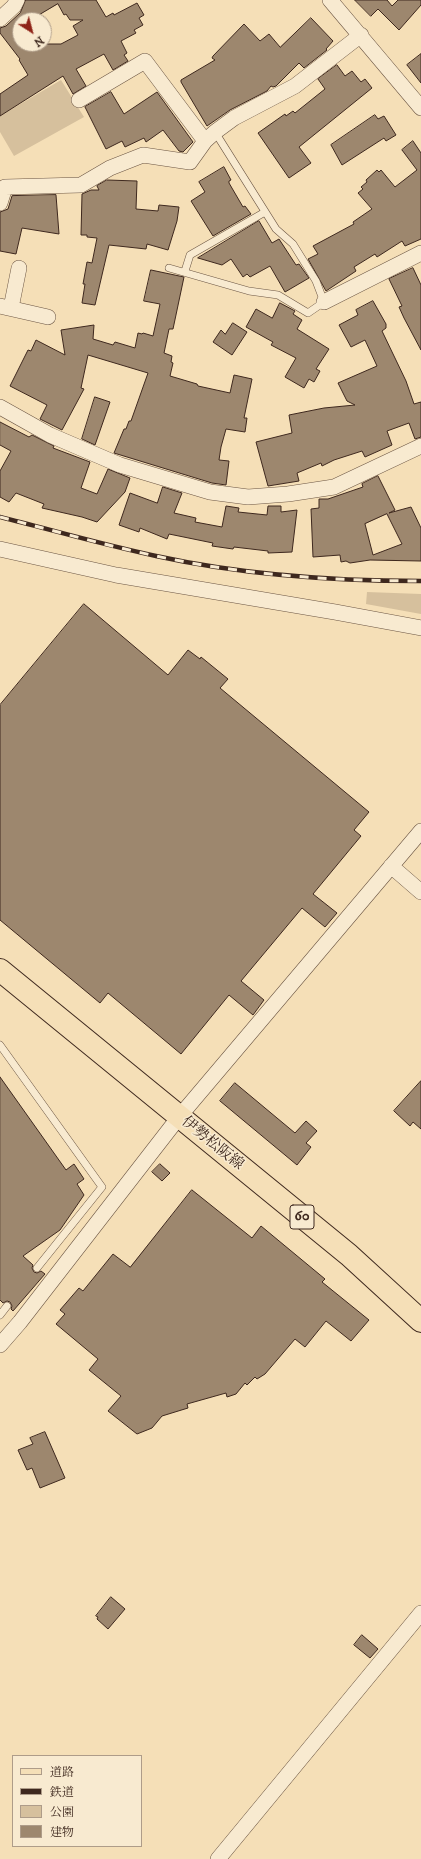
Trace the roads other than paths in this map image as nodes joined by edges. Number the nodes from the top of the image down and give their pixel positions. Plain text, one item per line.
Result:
1 (17, 0) edge
2 (330, 0) edge
3 (0, 19) edge
4 (361, 35) junction
5 (80, 100) dead end
6 (421, 108) edge
7 (210, 136) junction
8 (0, 203) edge
9 (265, 212) junction
10 (421, 253) edge
11 (19, 268) dead end
12 (169, 268) dead end
13 (184, 271) junction
14 (324, 302) junction
15 (6, 307) edge
16 (48, 317) dead end
17 (0, 407) edge
18 (421, 446) edge
19 (0, 550) edge
20 (421, 628) edge
21 (421, 831) edge
22 (391, 866) junction
23 (421, 892) edge
24 (0, 970) edge
25 (0, 1045) edge
26 (179, 1117) junction
27 (37, 1268) dead end
28 (7, 1306) dead end
29 (0, 1315) edge
30 (421, 1321) edge
31 (0, 1345) edge
32 (421, 1613) edge
33 (218, 1859) edge

1 - 3 street
2 - 4 street
4 - 6 street
4 - 7 street
5 - 7 street
7 - 8 street
7 - 9 lane
9 - 13 lane
9 - 14 lane
10 - 14 street
11 - 15 street
12 - 13 lane
13 - 14 lane
15 - 16 street
17 - 18 street
19 - 20 street
21 - 22 street
22 - 23 street
22 - 26 street
24 - 26 main road, 伊勢松阪線 / 60
25 - 27 lane
26 - 30 main road, 伊勢松阪線 / 60
26 - 31 street
28 - 29 lane
32 - 33 street

